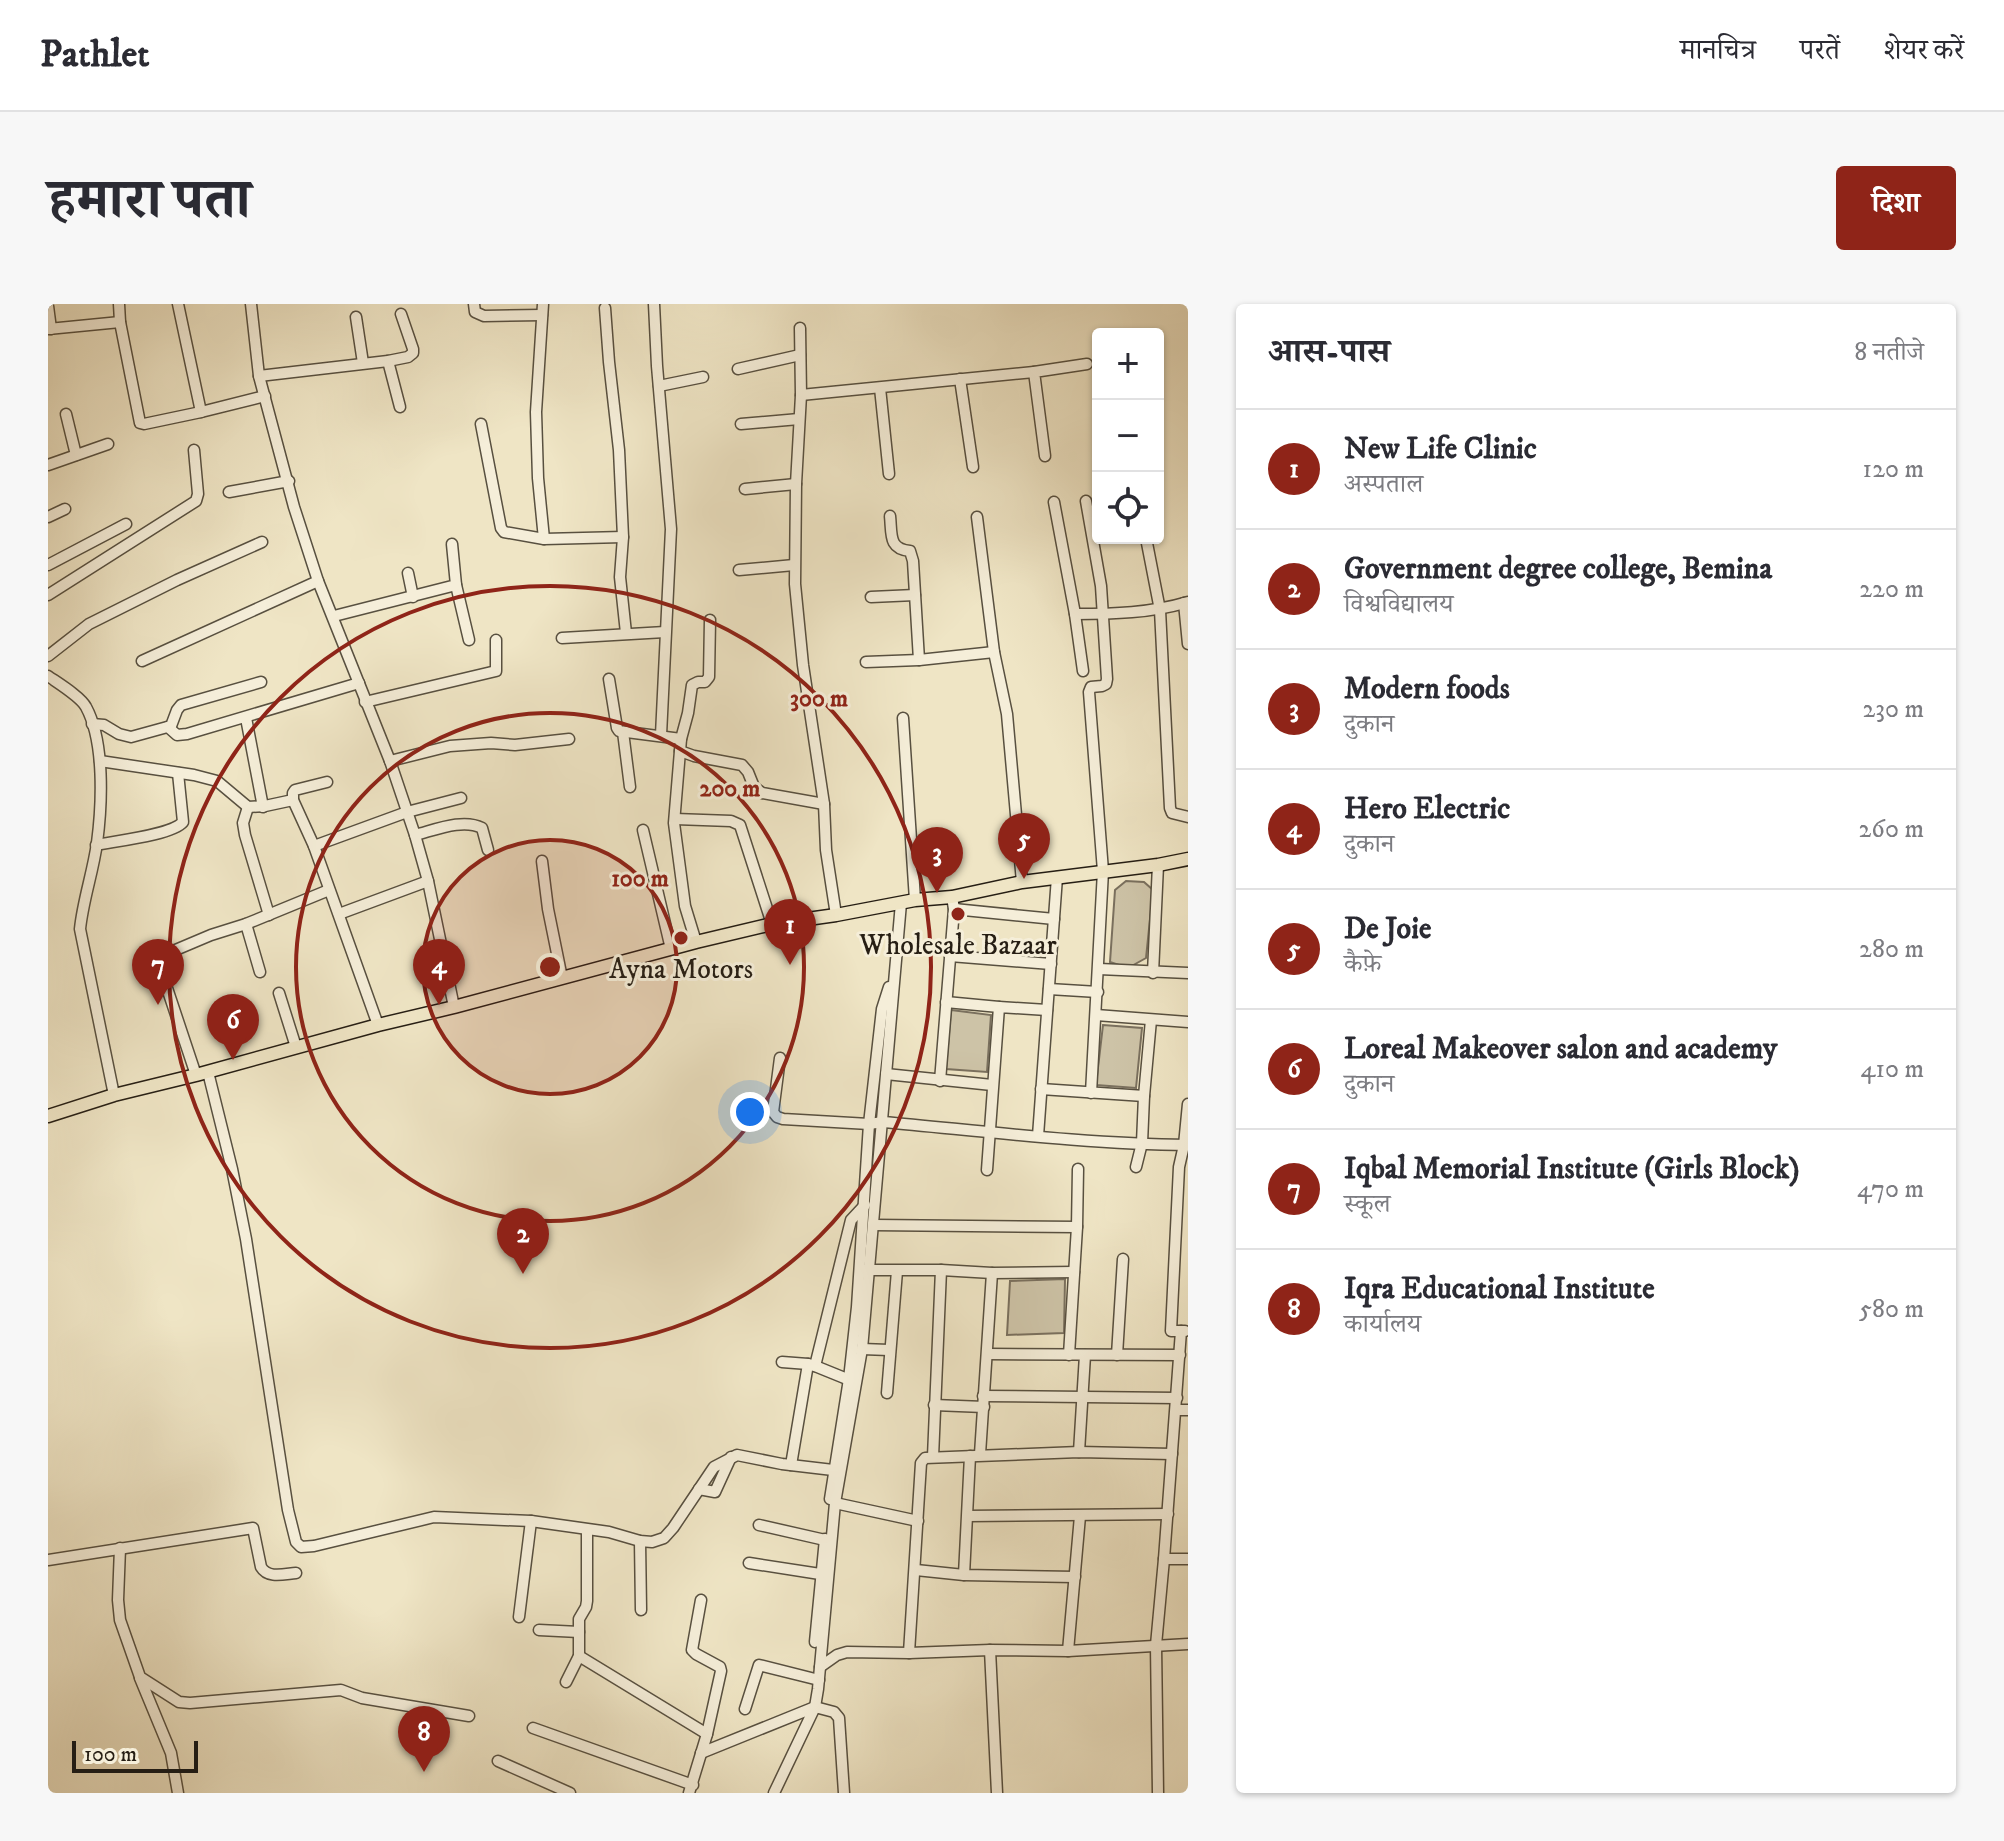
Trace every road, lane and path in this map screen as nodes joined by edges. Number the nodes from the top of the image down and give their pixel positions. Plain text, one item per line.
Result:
1 (119, 304) edge
2 (178, 304) edge
3 (251, 304) edge
4 (474, 304) edge
5 (654, 304) edge
6 (48, 306) edge
7 (605, 308) dead end
8 (542, 310) edge
9 (401, 314) dead end
10 (356, 317) dead end
11 (120, 322) junction
12 (800, 328) dead end
13 (50, 329) edge
14 (800, 355) junction
15 (388, 361) junction
16 (363, 363) junction
17 (1087, 364) dead end
18 (738, 369) dead end
19 (1034, 372) junction
20 (259, 376) junction
21 (703, 377) dead end
22 (960, 379) junction
23 (659, 386) junction
24 (880, 388) junction
25 (801, 395) junction
26 (265, 396) junction
27 (400, 407) dead end
28 (201, 412) junction
29 (66, 414) dead end
30 (799, 419) junction
31 (481, 424) dead end
32 (741, 424) dead end
33 (108, 444) dead end
34 (194, 450) dead end
35 (76, 455) junction
36 (1045, 456) dead end
37 (48, 465) edge
38 (973, 467) dead end
39 (889, 474) dead end
40 (289, 481) junction
41 (796, 484) junction
42 (745, 489) dead end
43 (229, 492) dead end
44 (1086, 501) dead end
45 (1054, 502) dead end
46 (65, 509) dead end
47 (890, 516) dead end
48 (48, 517) edge
49 (977, 517) dead end
50 (126, 524) dead end
51 (623, 537) junction
52 (544, 539) junction
53 (262, 542) dead end
54 (452, 544) dead end
55 (1147, 544) edge
56 (48, 565) edge
57 (794, 565) junction
58 (739, 570) dead end
59 (408, 573) dead end
60 (318, 581) junction
61 (456, 585) junction
62 (48, 595) edge
63 (915, 595) junction
64 (413, 597) junction
65 (871, 597) dead end
66 (1186, 603) edge
67 (1160, 610) junction
68 (1075, 614) junction
69 (1104, 614) junction
70 (334, 616) junction
71 (710, 620) dead end
72 (665, 632) junction
73 (626, 633) junction
74 (562, 638) dead end
75 (469, 640) dead end
76 (496, 640) dead end
77 (1188, 644) edge
78 (994, 652) junction
79 (48, 656) edge
80 (919, 660) junction
81 (142, 661) dead end
82 (866, 662) dead end
83 (1083, 671) dead end
84 (48, 676) edge
85 (609, 679) dead end
86 (261, 682) dead end
87 (359, 683) junction
88 (365, 702) junction
89 (246, 718) junction
90 (903, 718) dead end
91 (92, 724) junction
92 (168, 727) junction
93 (623, 732) junction
94 (661, 735) junction
95 (569, 739) dead end
96 (681, 739) junction
97 (680, 751) junction
98 (100, 761) junction
99 (390, 761) junction
100 (178, 773) junction
101 (327, 782) dead end
102 (630, 787) dead end
103 (461, 798) dead end
104 (293, 800) junction
105 (824, 804) junction
106 (248, 807) junction
107 (263, 807) junction
108 (407, 812) junction
109 (1188, 817) edge
110 (675, 819) junction
111 (643, 830) dead end
112 (415, 835) junction
113 (96, 845) junction
114 (314, 846) junction
115 (488, 850) dead end
116 (1188, 859) edge
117 (542, 861) dead end
118 (1158, 865) junction
119 (1103, 871) junction
120 (1057, 877) junction
121 (428, 881) junction
122 (1022, 882) junction
123 (329, 890) junction
124 (915, 900) junction
125 (901, 903) junction
126 (953, 903) junction
127 (339, 914) junction
128 (269, 915) junction
129 (836, 915) junction
130 (1054, 919) junction
131 (246, 924) junction
132 (772, 924) junction
133 (696, 942) junction
134 (671, 949) junction
135 (950, 956) junction
136 (1051, 964) junction
137 (1099, 969) junction
138 (260, 972) dead end
139 (1153, 973) junction
140 (1188, 973) edge
141 (894, 974) junction
142 (562, 978) junction
143 (1049, 989) junction
144 (1098, 992) junction
145 (279, 993) dead end
146 (946, 1002) junction
147 (454, 1007) junction
148 (999, 1007) junction
149 (1047, 1010) junction
150 (1096, 1015) junction
151 (1151, 1020) junction
152 (1188, 1022) edge
153 (378, 1025) junction
154 (296, 1047) junction
155 (780, 1058) dead end
156 (202, 1074) junction
157 (886, 1074) junction
158 (940, 1081) junction
159 (992, 1085) junction
160 (1041, 1089) junction
161 (1091, 1093) junction
162 (114, 1095) junction
163 (1144, 1096) junction
164 (1188, 1104) edge
165 (48, 1116) edge
166 (883, 1122) junction
167 (869, 1124) junction
168 (990, 1132) junction
169 (1038, 1136) junction
170 (1142, 1143) junction
171 (1186, 1145) edge
172 (1136, 1167) dead end
173 (1078, 1169) dead end
174 (987, 1170) dead end
175 (865, 1205) junction
176 (1183, 1223) edge
177 (874, 1225) junction
178 (1077, 1227) junction
179 (1123, 1259) dead end
180 (864, 1270) junction
181 (941, 1270) junction
182 (897, 1271) junction
183 (1074, 1272) junction
184 (992, 1273) junction
185 (1180, 1331) edge
186 (862, 1349) junction
187 (889, 1350) junction
188 (988, 1354) junction
189 (1069, 1355) junction
190 (1085, 1355) junction
191 (1117, 1355) junction
192 (1180, 1355) junction
193 (782, 1362) dead end
194 (811, 1365) junction
195 (853, 1381) junction
196 (887, 1393) dead end
197 (1082, 1396) junction
198 (1177, 1398) junction
199 (983, 1402) junction
200 (934, 1405) junction
201 (1176, 1410) junction
202 (1188, 1410) edge
203 (1079, 1452) junction
204 (1172, 1454) junction
205 (975, 1455) junction
206 (731, 1457) junction
207 (933, 1457) junction
208 (791, 1465) junction
209 (833, 1470) junction
210 (699, 1489) junction
211 (835, 1503) junction
212 (1168, 1514) junction
213 (968, 1516) junction
214 (1080, 1516) junction
215 (531, 1521) junction
216 (918, 1521) junction
217 (759, 1525) dead end
218 (587, 1530) junction
219 (825, 1540) junction
220 (640, 1541) junction
221 (120, 1548) junction
222 (1164, 1559) junction
223 (1188, 1559) edge
224 (48, 1560) edge
225 (749, 1563) dead end
226 (916, 1570) junction
227 (296, 1573) dead end
228 (820, 1574) junction
229 (964, 1575) junction
230 (1075, 1577) junction
231 (701, 1600) dead end
232 (641, 1610) dead end
233 (519, 1617) dead end
234 (539, 1630) dead end
235 (579, 1632) junction
236 (1188, 1644) edge
237 (1156, 1645) junction
238 (990, 1650) junction
239 (1068, 1651) junction
240 (909, 1653) junction
241 (579, 1656) junction
242 (820, 1665) junction
243 (140, 1677) junction
244 (819, 1680) junction
245 (566, 1682) dead end
246 (815, 1707) junction
247 (745, 1709) dead end
248 (469, 1716) dead end
249 (533, 1728) dead end
250 (707, 1734) junction
251 (701, 1753) junction
252 (498, 1761) dead end
253 (691, 1789) edge
254 (178, 1793) edge
255 (570, 1793) edge
256 (774, 1793) edge
257 (844, 1793) edge
258 (997, 1793) edge
259 (1158, 1793) edge

1 - 11 street
2 - 28 street
3 - 20 street
4 - 8 street
5 - 23 street
6 - 13 street
7 - 51 street
8 - 52 street
9 - 15 street
10 - 16 street
11 - 13 street
11 - 28 street
12 - 14 street
14 - 18 street
14 - 25 street
15 - 16 street
15 - 27 street
16 - 20 street
17 - 19 street
19 - 22 street
19 - 36 street
20 - 26 street
21 - 23 street
22 - 24 street
22 - 38 street
23 - 72 street
24 - 25 street
24 - 39 street
25 - 30 street
26 - 28 street
26 - 40 street
29 - 35 street
30 - 32 street
30 - 41 street
31 - 52 street
33 - 35 street
34 - 62 street
35 - 37 street
40 - 43 street
40 - 60 street
41 - 42 street
41 - 57 street
44 - 69 street
45 - 68 street
46 - 48 street
47 - 63 street
49 - 78 street
50 - 56 street
51 - 52 street
51 - 73 street
53 - 79 street
54 - 61 street
55 - 67 street
57 - 58 street
57 - 105 street
59 - 64 street
60 - 70 street
60 - 81 street
61 - 64 street
61 - 75 street
63 - 65 street
63 - 80 street
64 - 70 street
66 - 67 street
66 - 77 street
67 - 69 street
67 - 109 street
68 - 69 street
68 - 83 street
69 - 119 street
70 - 87 street
71 - 96 street
72 - 73 street
72 - 94 street
73 - 74 street
76 - 88 street
78 - 80 street
78 - 122 street
80 - 82 street
84 - 91 street
85 - 93 street
86 - 92 street
87 - 88 street
87 - 89 street
88 - 99 street
89 - 92 street
89 - 107 street
90 - 124 street
91 - 92 street
91 - 98 street
93 - 94 street
93 - 102 street
94 - 96 street
95 - 99 street
96 - 97 street
97 - 105 street
97 - 110 street
98 - 100 street
98 - 113 street
99 - 108 street
100 - 106 street
100 - 113 street
101 - 104 street
103 - 108 street
104 - 107 street
104 - 114 street
105 - 129 street
106 - 107 street
106 - 128 street
108 - 112 street
108 - 114 street
110 - 132 street
110 - 133 street
111 - 134 street
112 - 115 street
112 - 121 street
113 - 162 street
114 - 123 street
116 - 118 main road
117 - 142 street
118 - 119 main road
118 - 139 street
119 - 120 main road
119 - 137 street
120 - 122 main road
120 - 130 street
121 - 127 street
121 - 147 street
122 - 126 main road
123 - 127 street
123 - 128 street
124 - 125 main road
124 - 126 main road
125 - 129 main road
125 - 141 street
126 - 130 street
126 - 135 street
127 - 153 street
128 - 131 street
129 - 132 main road
130 - 136 street
131 - 138 street
131 - 156 street
132 - 133 main road
133 - 134 main road
134 - 142 main road
135 - 136 street
135 - 146 street
136 - 143 street
137 - 139 street
137 - 144 street
139 - 140 street
141 - 157 street
141 - 167 street
142 - 147 main road
143 - 144 street
143 - 149 street
144 - 150 street
145 - 154 street
146 - 148 street
146 - 158 street
147 - 153 main road
148 - 149 street
148 - 159 street
149 - 160 street
150 - 151 street
150 - 161 street
151 - 152 street
151 - 163 street
153 - 154 main road
154 - 156 main road
155 - 167 street
156 - 162 main road
156 - 215 street
157 - 158 street
157 - 166 street
158 - 159 street
159 - 168 street
160 - 161 street
160 - 169 street
161 - 163 street
162 - 165 main road
163 - 170 street
164 - 171 street
166 - 167 street
166 - 168 street
166 - 177 street
167 - 175 street
168 - 169 street
168 - 174 street
169 - 170 street
170 - 171 street
170 - 172 street
171 - 176 street
173 - 178 street
175 - 180 street
175 - 194 street
176 - 185 street
177 - 178 street
177 - 180 street
178 - 183 street
179 - 191 street
180 - 182 street
180 - 186 street
180 - 195 street
181 - 182 street
181 - 184 street
181 - 200 street
182 - 187 street
183 - 184 street
183 - 189 street
184 - 188 street
185 - 192 street
186 - 187 street
186 - 195 street
187 - 196 street
188 - 189 street
188 - 199 street
189 - 190 street
190 - 191 street
190 - 197 street
191 - 192 street
192 - 198 street
193 - 194 street
194 - 195 street
194 - 208 street
195 - 209 street
195 - 211 street
197 - 198 street
197 - 199 street
197 - 203 street
198 - 201 street
199 - 200 street
199 - 205 street
200 - 207 street
201 - 202 street
201 - 204 street
203 - 204 street
203 - 205 street
204 - 212 street
205 - 207 street
205 - 213 street
206 - 208 street
206 - 210 street
206 - 210 street
207 - 216 street
208 - 209 street
209 - 219 street
210 - 220 street
211 - 216 street
211 - 242 street
212 - 214 street
212 - 222 street
213 - 214 street
213 - 229 street
214 - 230 street
215 - 218 street
215 - 233 street
216 - 226 street
217 - 219 street
218 - 220 street
218 - 235 street
219 - 228 street
220 - 232 street
221 - 224 street
221 - 227 street
221 - 243 street
222 - 223 street
222 - 237 street
225 - 228 street
226 - 229 street
226 - 240 street
228 - 242 street
229 - 230 street
230 - 239 street
231 - 250 street
234 - 235 street
235 - 241 street
236 - 237 street
237 - 239 street
237 - 259 street
238 - 239 street
238 - 240 street
238 - 258 street
240 - 242 street
241 - 245 street
241 - 250 street
242 - 244 street
243 - 248 street
243 - 254 street
244 - 246 street
244 - 247 street
246 - 251 street
246 - 256 street
246 - 257 street
249 - 253 street
250 - 251 street
251 - 253 street
252 - 255 street

